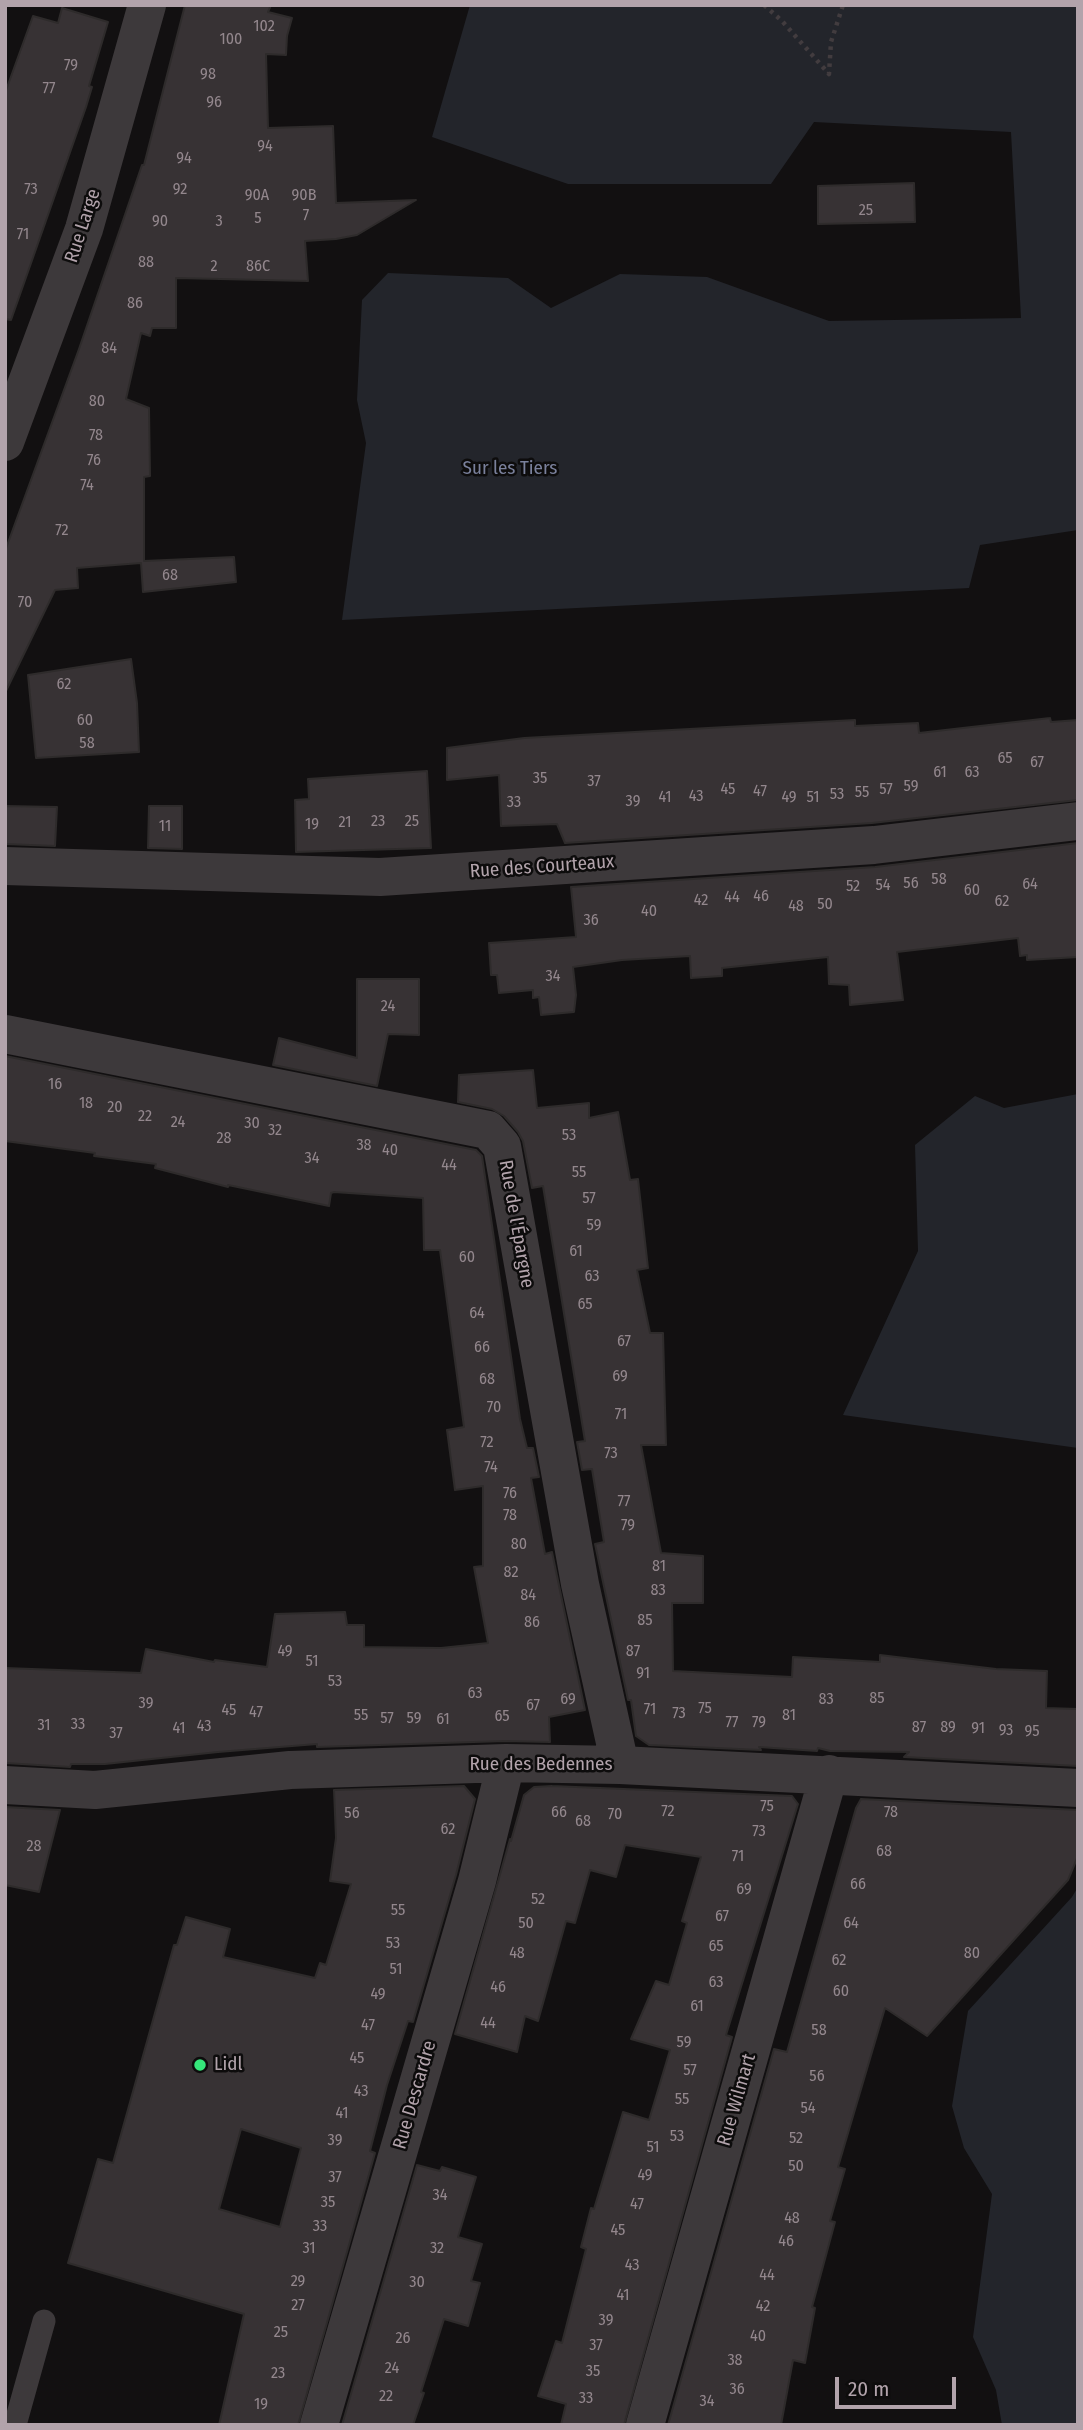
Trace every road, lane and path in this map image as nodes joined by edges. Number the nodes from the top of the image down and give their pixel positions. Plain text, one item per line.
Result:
1 (147, 5) edge
2 (764, 5) edge
3 (843, 5) edge
4 (5, 442) edge
5 (1078, 821) edge
6 (5, 866) edge
7 (5, 1034) edge
8 (506, 1763) junction
9 (620, 1765) junction
10 (830, 1774) junction
11 (5, 1785) edge
12 (1078, 1788) edge
13 (44, 2321) dead end
14 (15, 2425) edge
15 (318, 2425) edge
16 (645, 2425) edge

1 - 4 street, Rue Large
2 - 3 path
5 - 6 street, Rue des Courteaux
7 - 9 street, Rue de l'Épargne
8 - 9 street, Rue des Bedennes
8 - 11 street, Rue des Bedennes
8 - 15 street, Rue Descardre
9 - 10 street, Rue des Bedennes
10 - 12 street, Rue des Bedennes
10 - 16 street, Rue Wilmart
13 - 14 lane

